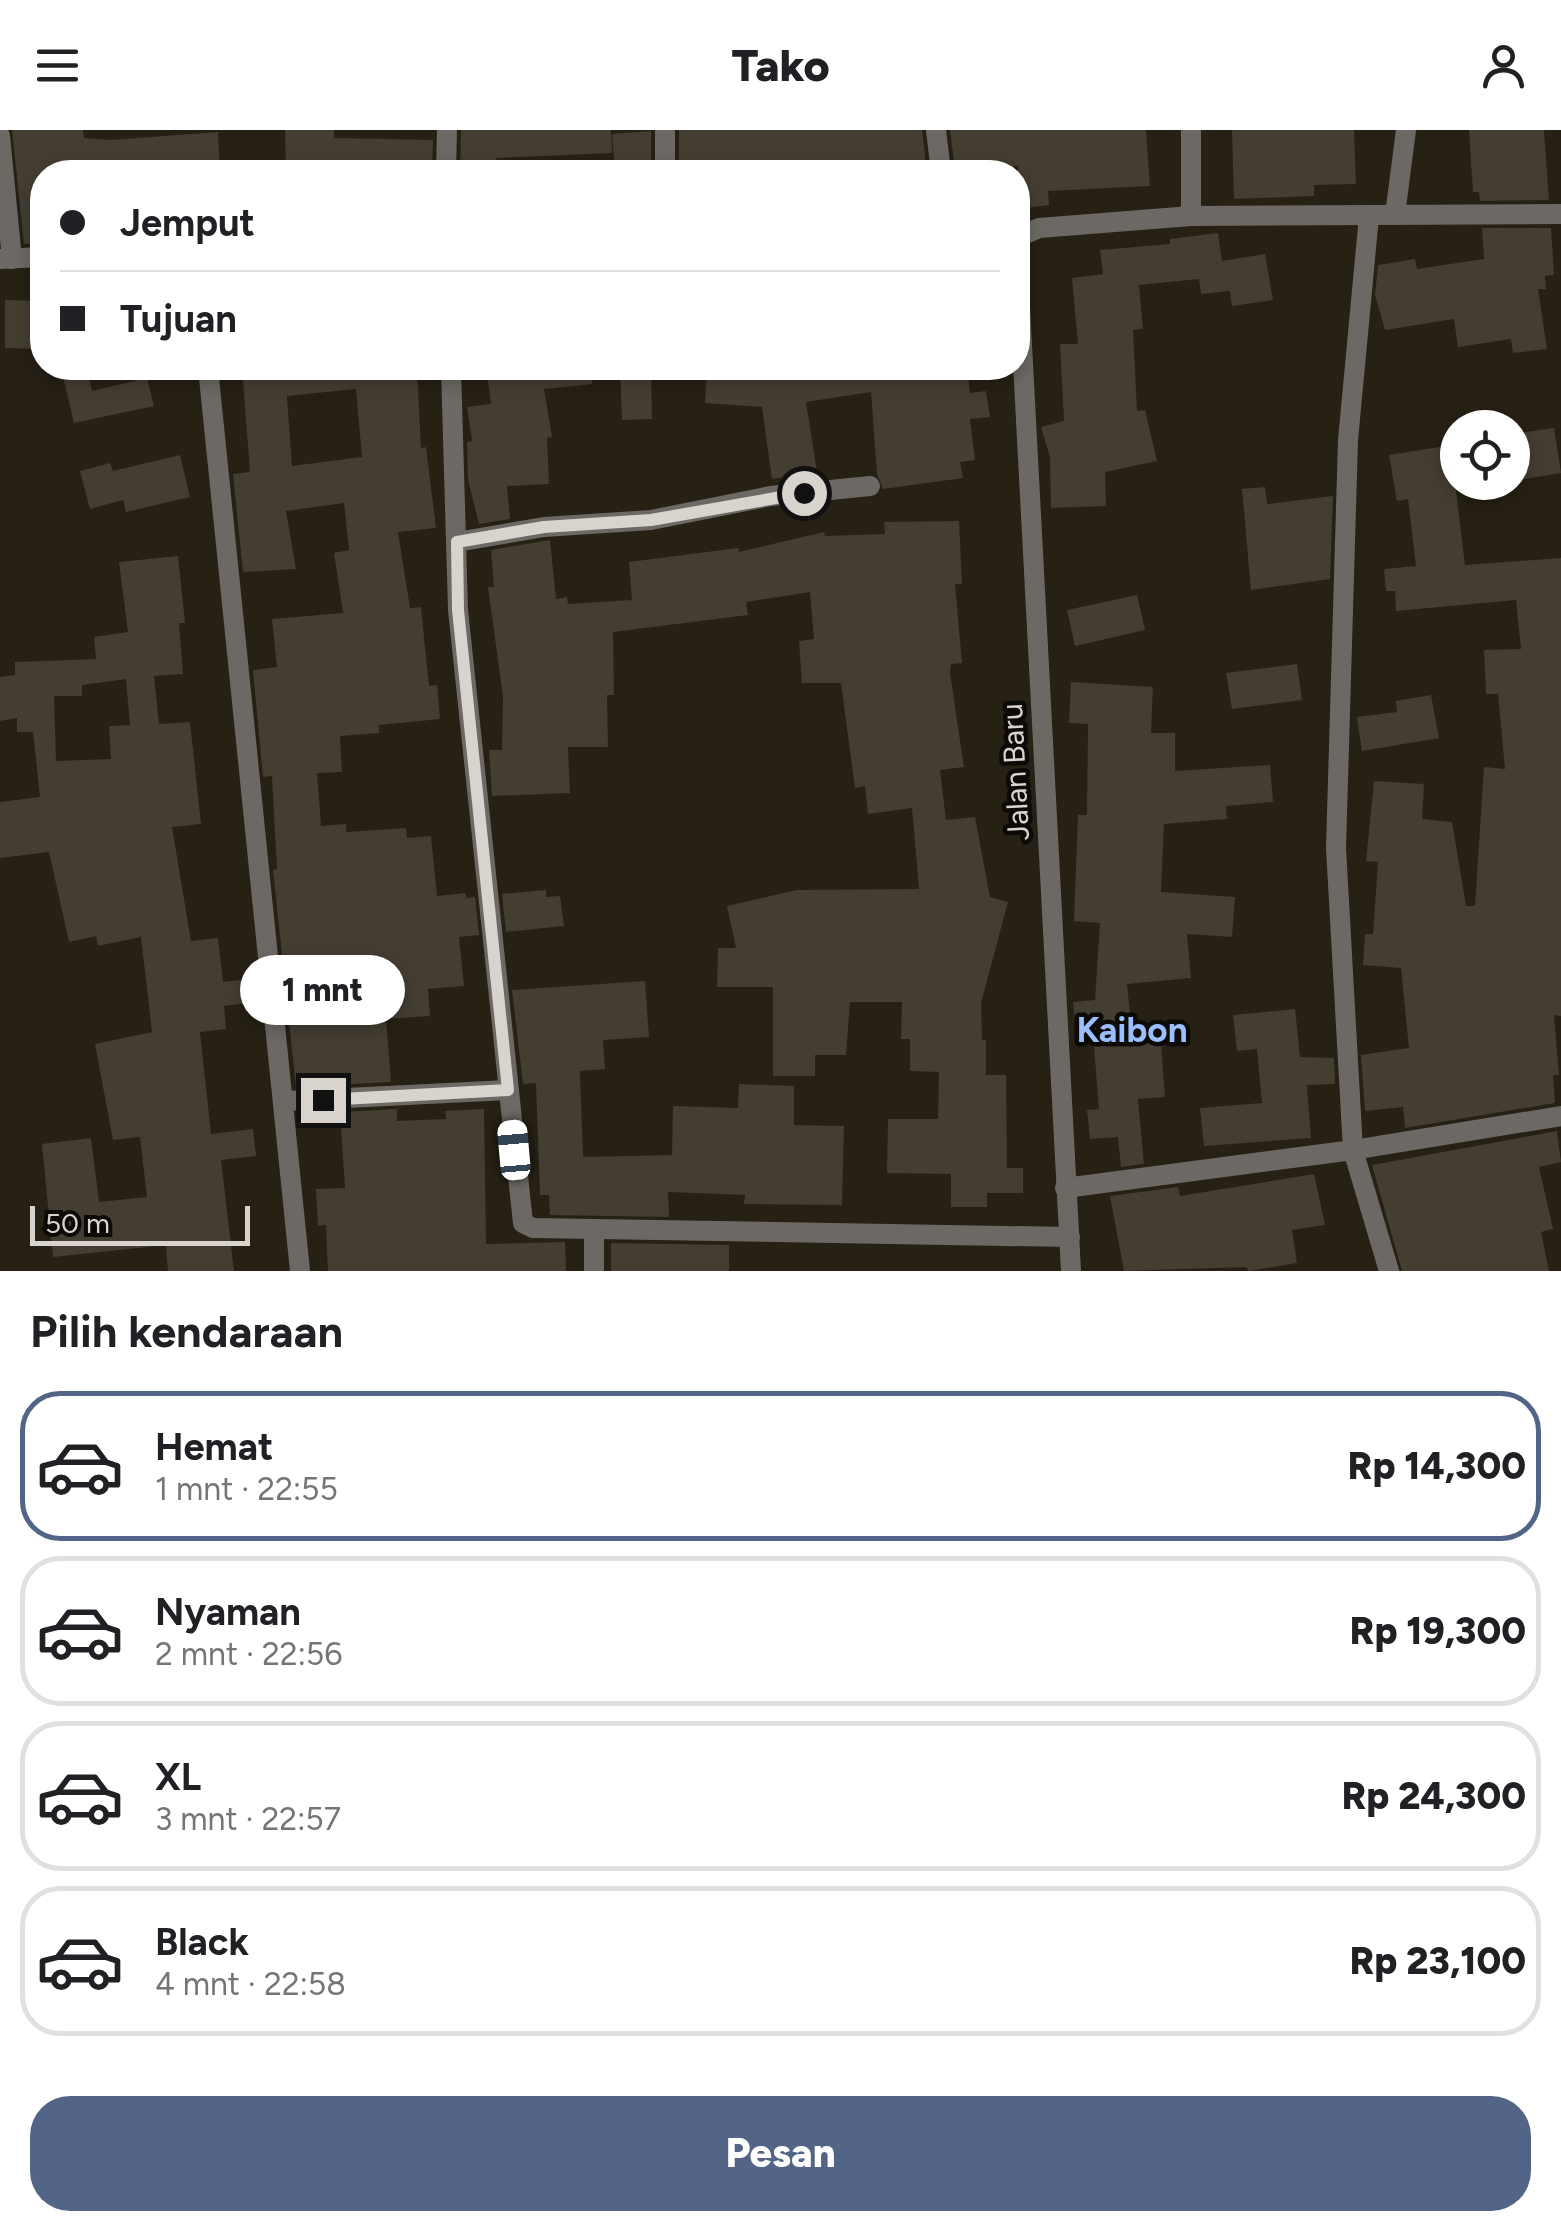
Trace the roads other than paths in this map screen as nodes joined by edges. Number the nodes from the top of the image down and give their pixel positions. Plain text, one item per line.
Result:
1 (446, 130) edge
2 (665, 130) edge
3 (936, 130) edge
4 (1191, 130) edge
5 (1406, 130) edge
6 (0, 136) edge
7 (446, 160) edge
8 (664, 160) edge
9 (940, 160) edge
10 (1561, 214) edge
11 (1394, 215) junction
12 (1191, 216) junction
13 (1368, 216) junction
14 (1030, 232) edge
15 (6, 259) edge
16 (209, 380) edge
17 (450, 380) edge
18 (1024, 380) edge
19 (870, 486) dead end
20 (457, 542) junction
21 (508, 1090) junction
22 (286, 1102) junction
23 (1561, 1116) edge
24 (1353, 1150) junction
25 (1065, 1188) junction
26 (594, 1229) junction
27 (1070, 1237) junction
28 (300, 1271) edge
29 (594, 1271) edge
30 (1071, 1271) edge
31 (1389, 1271) edge

1 - 7 street
2 - 8 street
3 - 9 street
4 - 12 street
5 - 11 street
6 - 15 street
10 - 11 street
11 - 13 street
12 - 13 street
12 - 14 street
13 - 24 street
16 - 22 street
17 - 20 street
18 - 25 street, Jalan Baru
19 - 20 street
20 - 21 street
21 - 22 street
21 - 26 street
22 - 28 street
23 - 24 street
24 - 25 street
24 - 31 street
25 - 27 street, Jalan Baru
26 - 27 street
26 - 29 street
27 - 30 street, Jalan Baru

